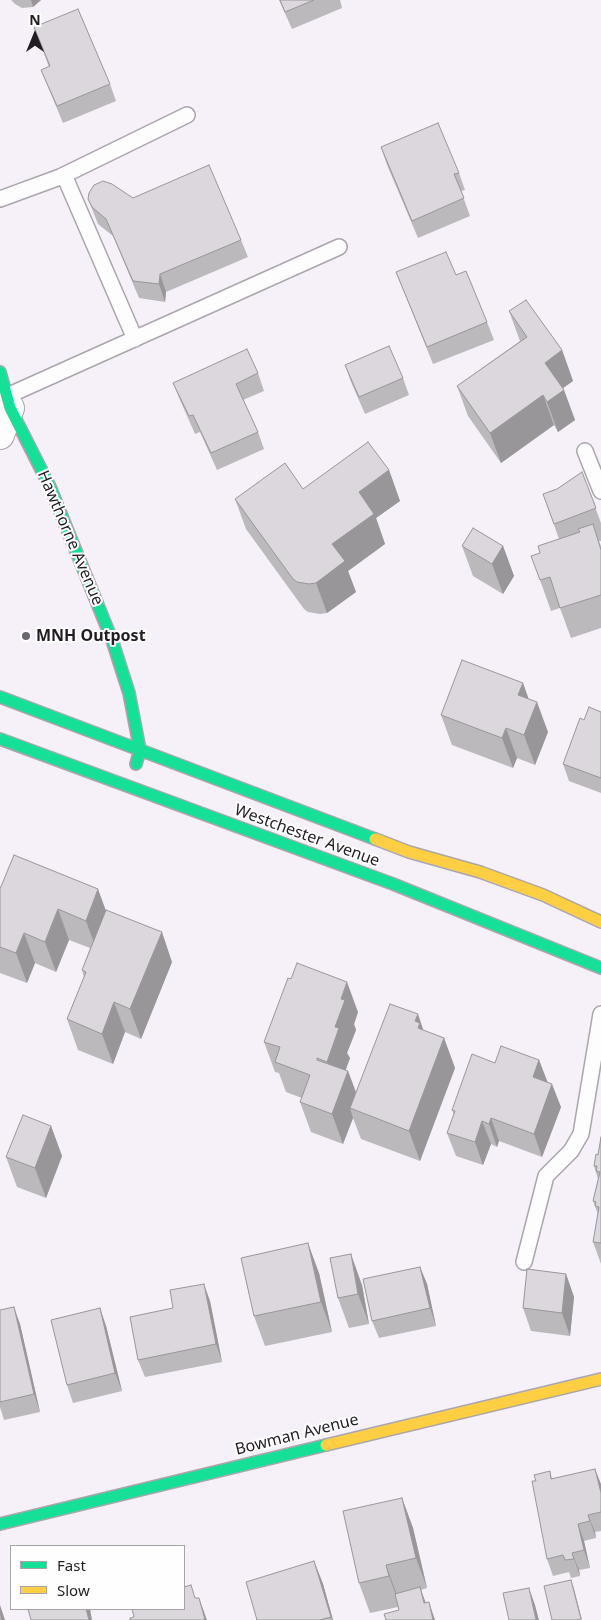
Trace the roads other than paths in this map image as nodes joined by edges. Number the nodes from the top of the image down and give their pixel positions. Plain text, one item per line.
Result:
1 (187, 115) dead end
2 (64, 175) junction
3 (0, 199) edge
4 (340, 247) dead end
5 (135, 339) junction
6 (0, 372) edge
7 (9, 402) junction
8 (0, 435) edge
9 (586, 451) dead end
10 (601, 491) edge
11 (0, 697) edge
12 (0, 739) edge
13 (140, 750) junction
14 (129, 787) junction
15 (601, 922) edge
16 (601, 968) edge
17 (601, 1014) edge
18 (524, 1262) dead end
19 (601, 1379) edge
20 (0, 1524) edge

1 - 2 lane
2 - 3 lane
2 - 5 lane
4 - 5 lane
5 - 7 lane
6 - 7 main road, Hawthorne Avenue
7 - 8 street
7 - 13 main road, Hawthorne Avenue
9 - 10 lane
11 - 13 main road, Westchester Avenue
12 - 14 main road, Westchester Avenue
13 - 14 main road, Hawthorne Avenue
13 - 15 main road, Westchester Avenue
14 - 16 main road, Westchester Avenue
17 - 18 lane
19 - 20 main road, Bowman Avenue

